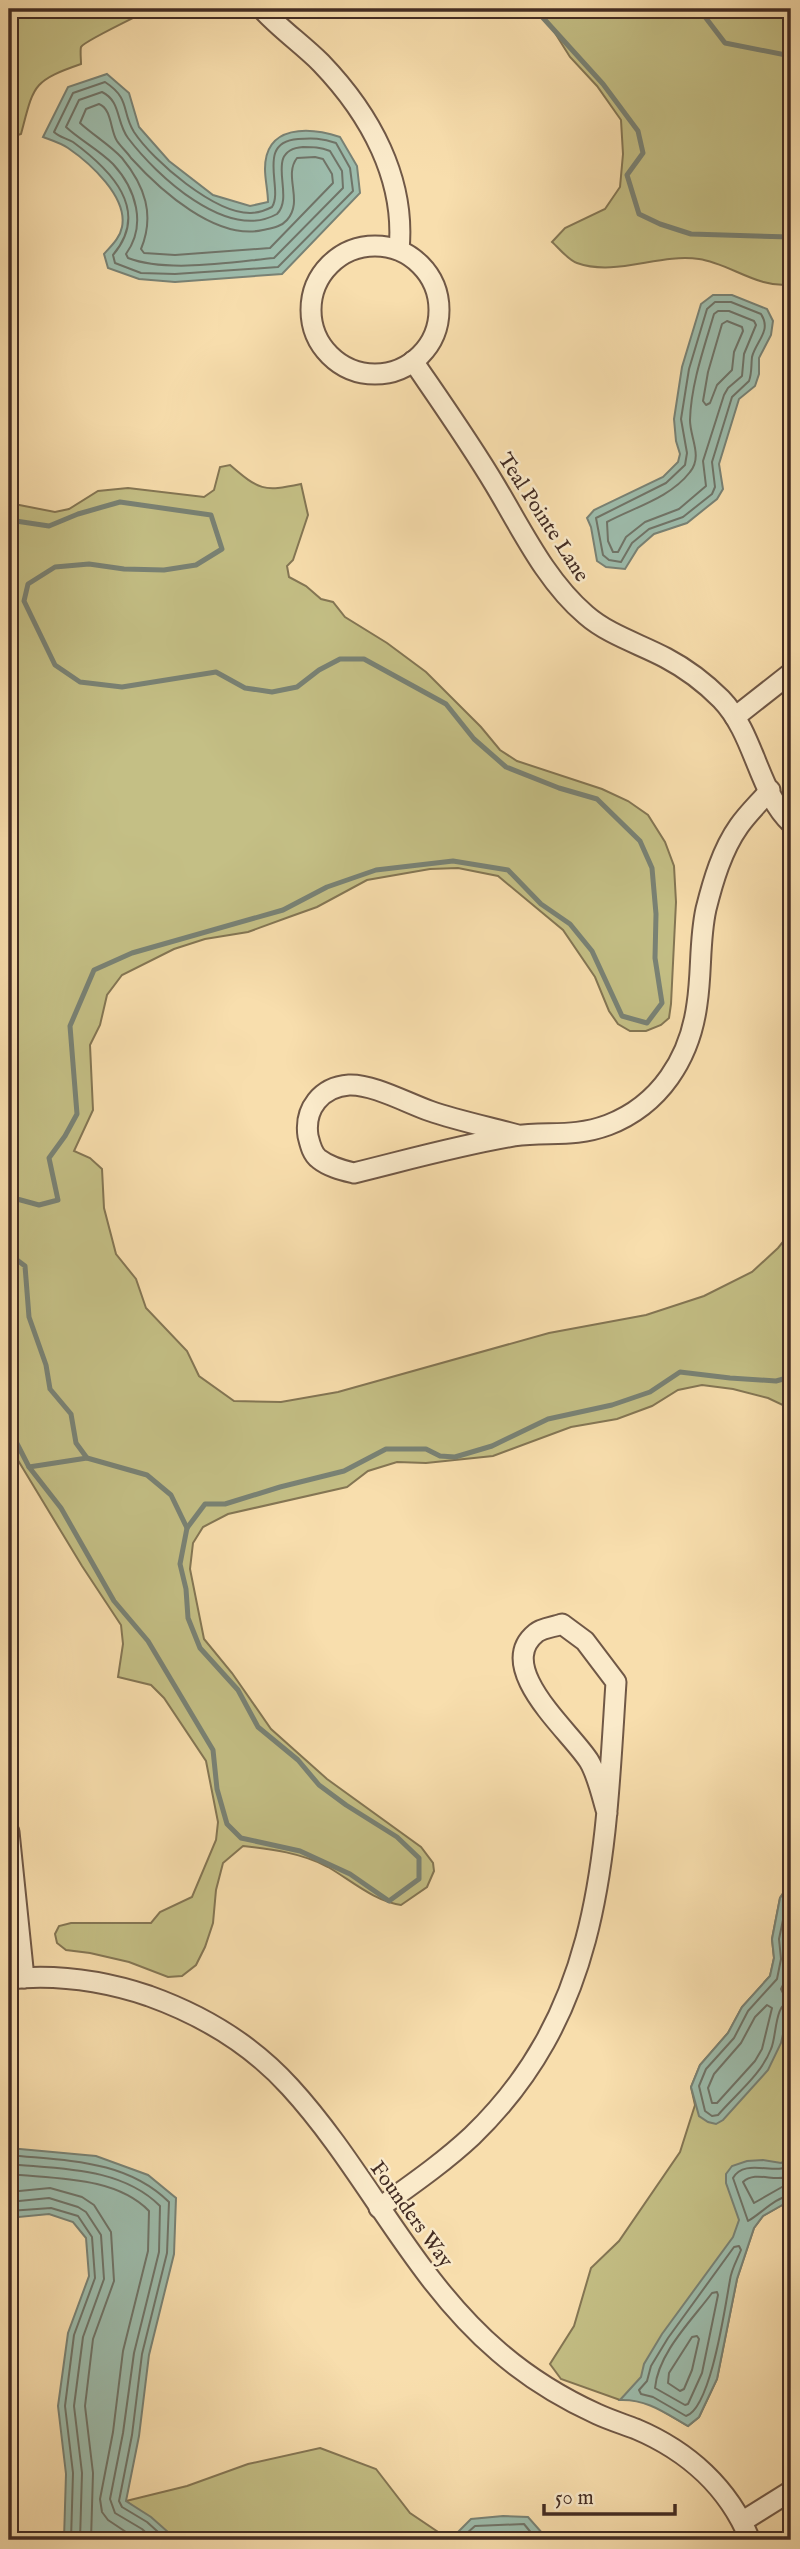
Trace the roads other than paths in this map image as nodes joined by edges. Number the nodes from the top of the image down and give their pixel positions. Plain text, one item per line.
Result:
1 (262, 9) edge
2 (399, 250) junction
3 (413, 361) junction
4 (791, 673) edge
5 (735, 717) junction
6 (770, 790) junction
7 (791, 822) edge
8 (518, 1135) junction
9 (607, 1813) junction
10 (9, 1832) edge
11 (17, 1978) edge
12 (379, 2208) junction
13 (791, 2491) edge
14 (743, 2521) junction
15 (750, 2540) edge

1 - 2 street
2 - 3 street
2 - 3 street
3 - 5 street, Teal Pointe Lane
4 - 5 street
5 - 6 street, Teal Pointe Lane
6 - 7 street, Teal Pointe Lane
6 - 8 street
8 - 8 street
9 - 9 street
9 - 12 street
10 - 11 street
11 - 12 street, Founders Way
12 - 14 street, Founders Way
13 - 14 street
14 - 15 street, Founders Way

